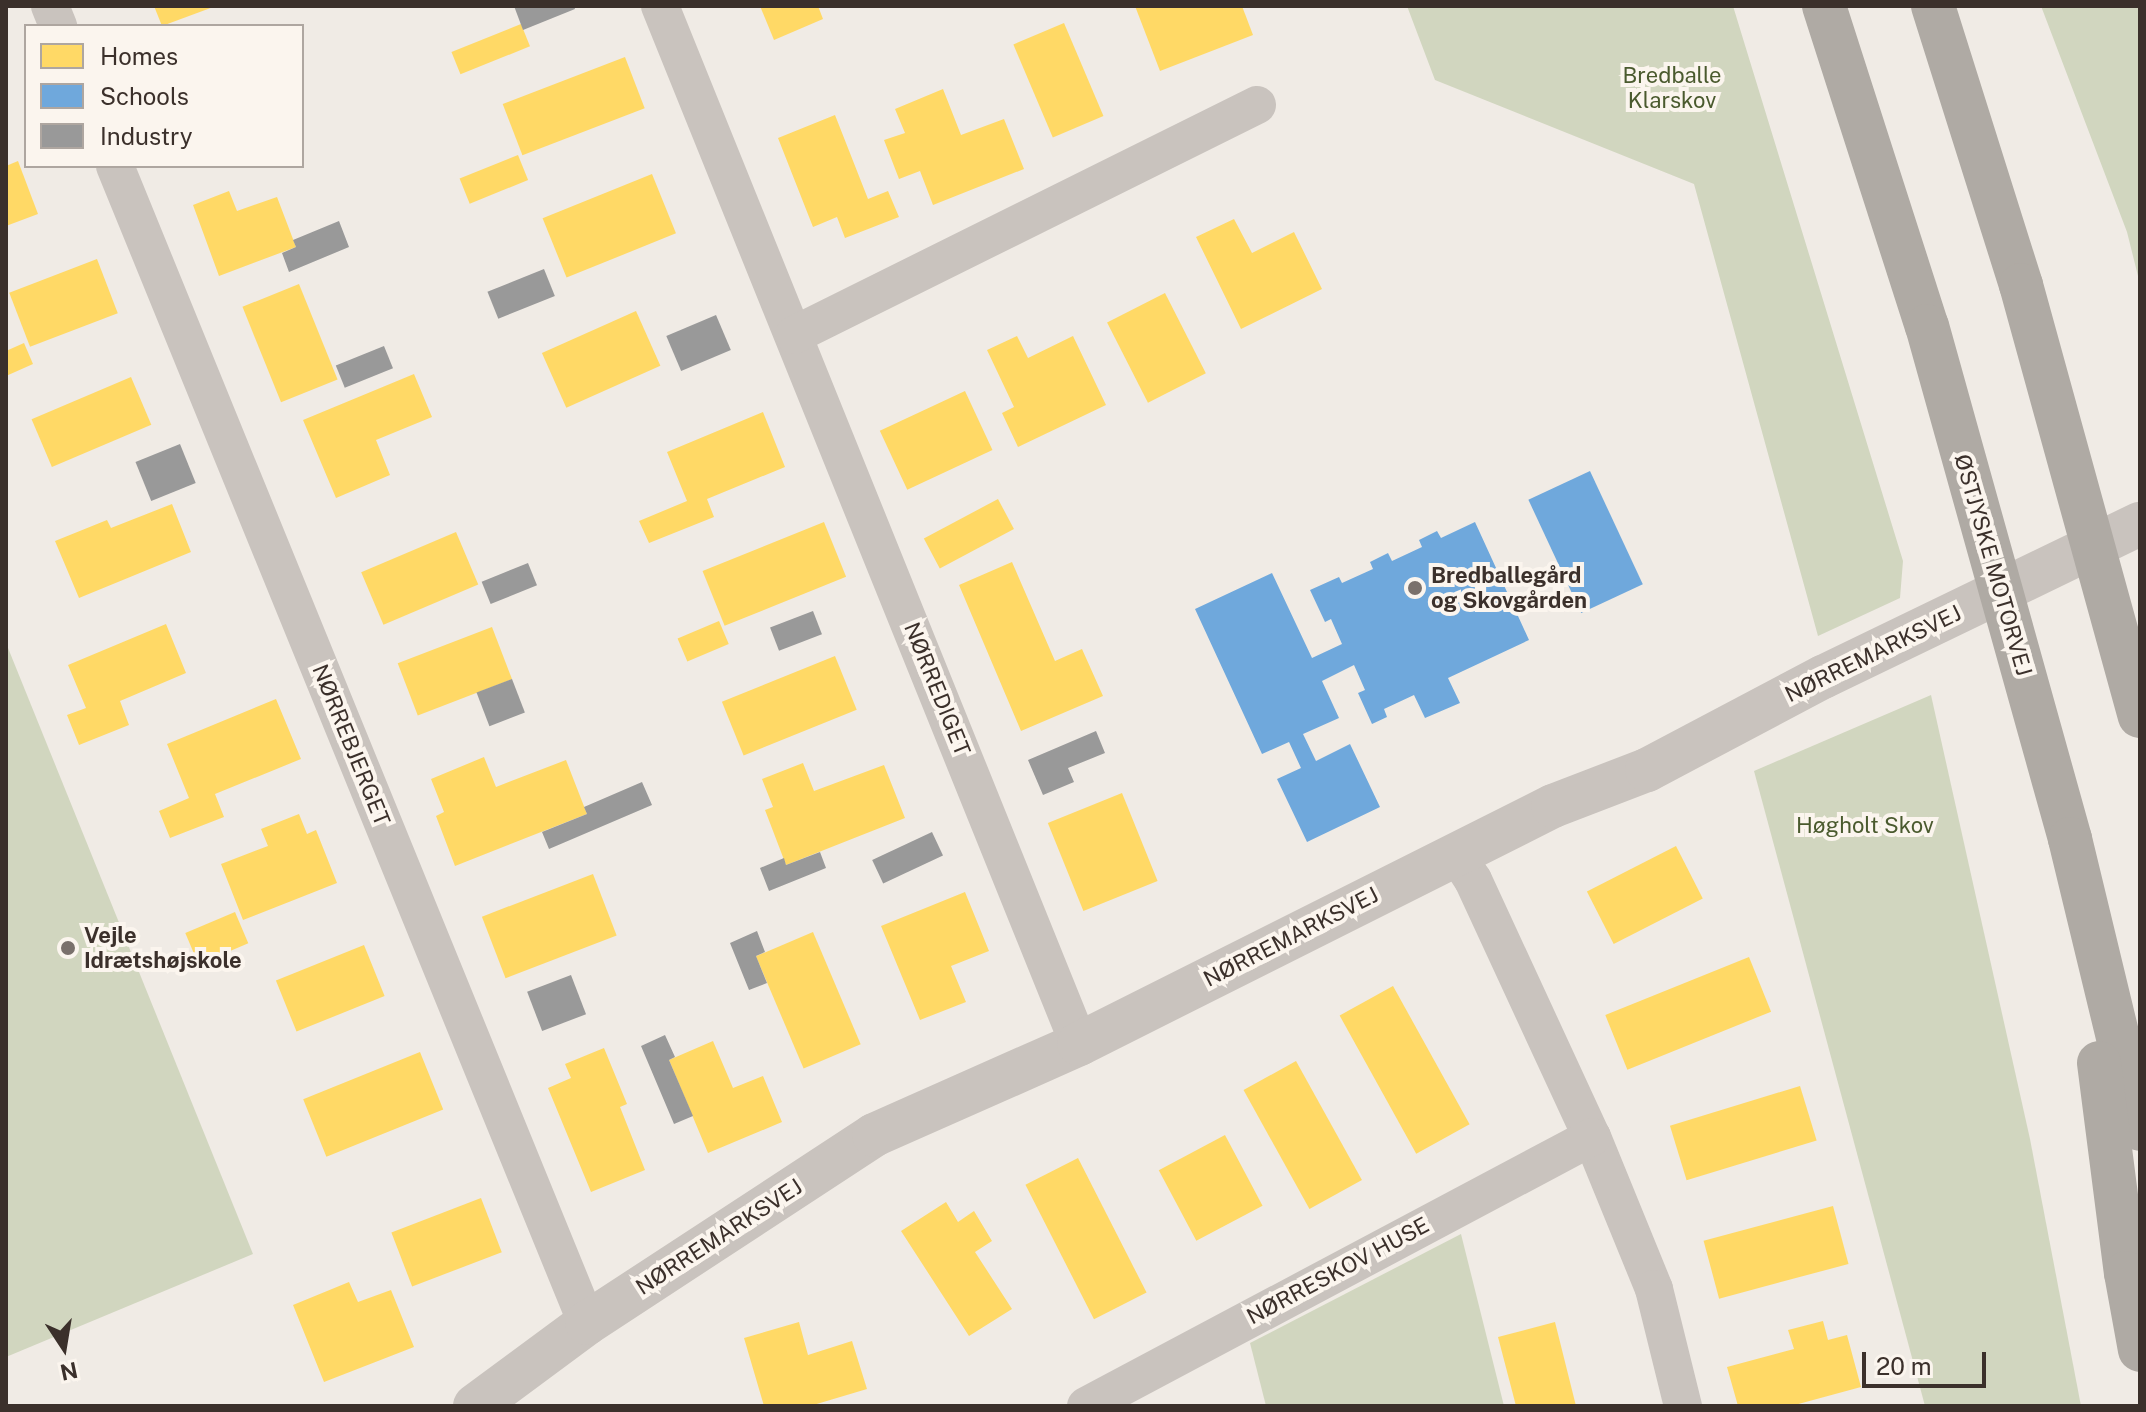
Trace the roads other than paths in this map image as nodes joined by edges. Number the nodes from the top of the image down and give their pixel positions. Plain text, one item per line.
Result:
1 (660, 6) edge
2 (1824, 6) edge
3 (1933, 6) edge
4 (1257, 105) dead end
5 (116, 168) edge
6 (794, 335) junction
7 (2140, 524) edge
8 (2140, 716) edge
9 (2070, 839) junction
10 (1456, 854) junction
11 (1079, 1044) junction
12 (2140, 1129) edge
13 (1592, 1137) junction
14 (587, 1323) junction
15 (2140, 1350) edge
16 (475, 1406) edge
17 (1086, 1406) edge
18 (1683, 1406) edge

1 - 6 street, NØRREDIGET
2 - 9 highway, ØSTJYSKE MOTORVEJ
3 - 8 highway
4 - 6 street
5 - 14 street, NØRREBJERGET
6 - 11 street, NØRREDIGET
7 - 10 street, NØRREMARKSVEJ
9 - 12 highway, ØSTJYSKE MOTORVEJ
9 - 15 highway
10 - 11 street, NØRREMARKSVEJ
10 - 13 street
11 - 14 street, NØRREMARKSVEJ
13 - 17 street, NØRRESKOV HUSE
13 - 18 street
14 - 16 street, NØRREMARKSVEJ

